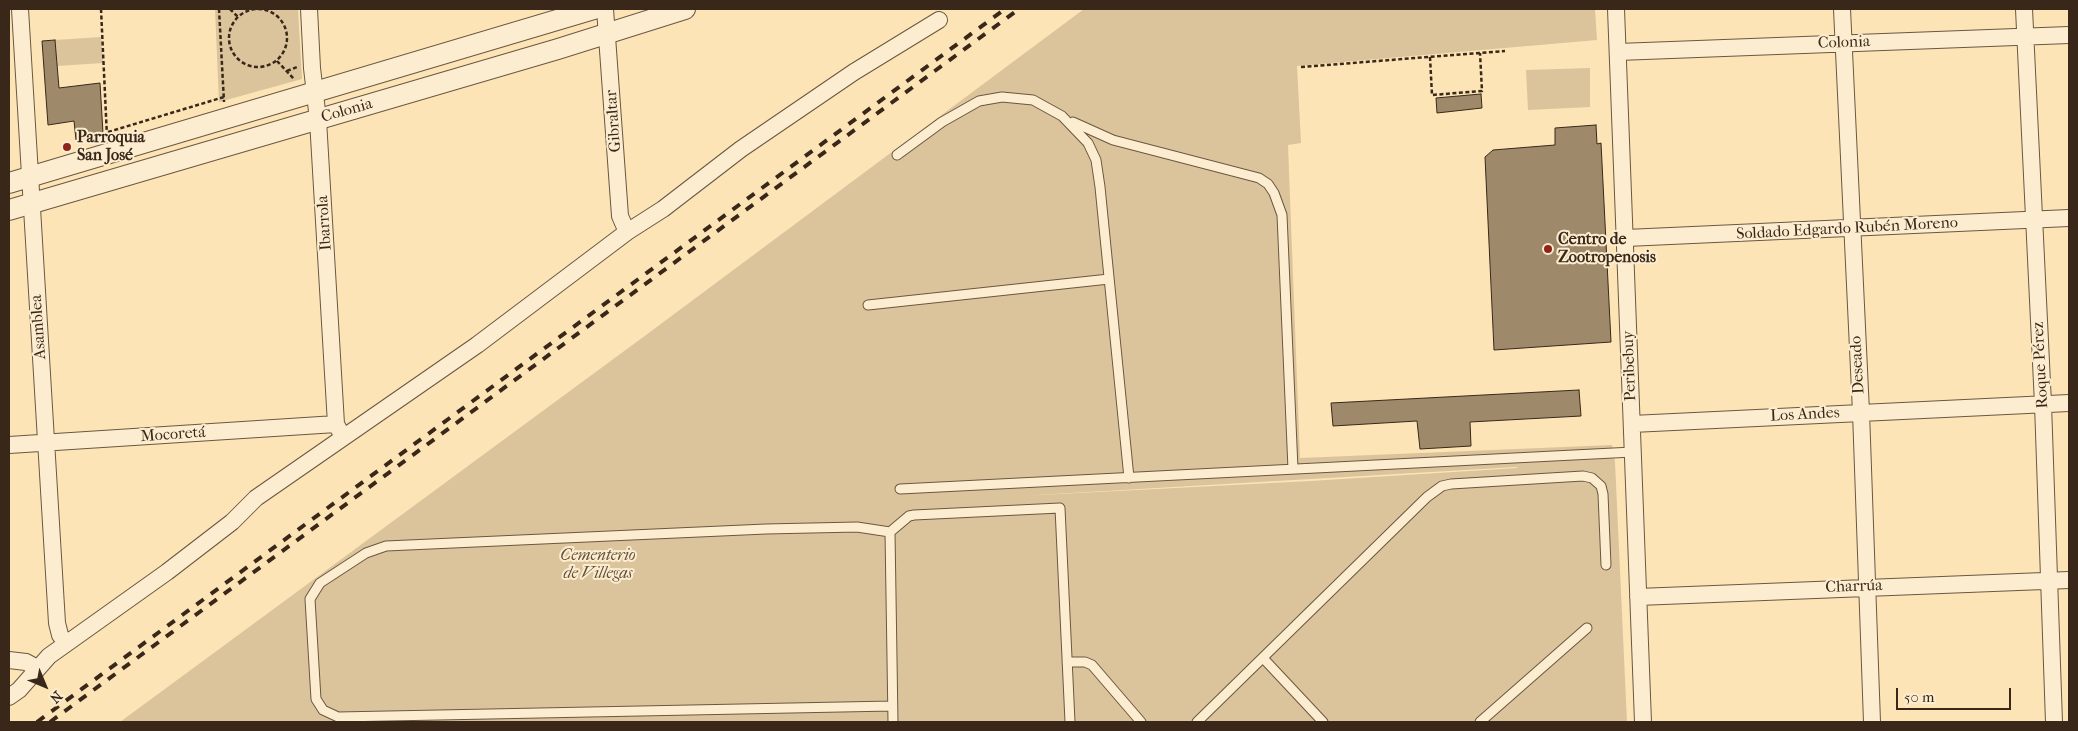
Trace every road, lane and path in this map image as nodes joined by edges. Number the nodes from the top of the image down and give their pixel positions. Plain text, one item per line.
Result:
1 (20, 9) edge
2 (101, 9) edge
3 (219, 9) edge
4 (230, 9) edge
5 (309, 9) edge
6 (594, 9) edge
7 (605, 9) edge
8 (685, 9) edge
9 (1616, 9) edge
10 (1842, 9) edge
11 (2024, 9) edge
12 (238, 17) junction
13 (939, 20) dead end
14 (607, 34) junction
15 (2069, 35) edge
16 (2025, 37) junction
17 (1844, 42) junction
18 (1505, 50) dead end
19 (1618, 52) junction
20 (1480, 53) junction
21 (1430, 57) junction
22 (1301, 68) dead end
23 (17, 78) edge
24 (314, 91) junction
25 (224, 97) junction
26 (228, 106) dead end
27 (1062, 116) junction
28 (318, 120) junction
29 (108, 132) dead end
30 (108, 153) junction
31 (898, 155) dead end
32 (30, 177) junction
33 (9, 183) edge
34 (30, 203) junction
35 (9, 210) edge
36 (2069, 218) edge
37 (2034, 220) junction
38 (1851, 229) junction
39 (627, 232) junction
40 (1626, 238) junction
41 (1109, 279) junction
42 (868, 304) dead end
43 (2069, 403) edge
44 (2043, 404) junction
45 (1861, 412) junction
46 (1632, 424) junction
47 (340, 430) junction
48 (46, 444) junction
49 (9, 445) edge
50 (1633, 452) junction
51 (1294, 469) junction
52 (1129, 478) junction
53 (900, 490) dead end
54 (890, 532) junction
55 (1606, 566) dead end
56 (2069, 580) edge
57 (2049, 581) junction
58 (1867, 587) junction
59 (1638, 596) junction
60 (1587, 628) dead end
61 (66, 643) junction
62 (1263, 658) junction
63 (9, 660) edge
64 (1068, 662) junction
65 (37, 668) junction
66 (9, 697) edge
67 (892, 706) junction
68 (893, 722) edge
69 (1070, 722) edge
70 (1141, 722) edge
71 (1197, 722) edge
72 (1323, 722) edge
73 (1480, 722) edge
74 (1643, 722) edge
75 (1872, 722) edge
76 (2054, 722) edge

1 - 23 street, Asamblea
2 - 30 path
3 - 25 path
4 - 12 path
5 - 24 street, Ibarrola
6 - 24 street, Colonia
7 - 14 street, Gibraltar
8 - 14 street, Colonia
9 - 19 street, Peribebuy
10 - 17 street, Deseado
11 - 16 street, Roque Pérez
12 - 12 path
13 - 39 street
14 - 28 street, Colonia
14 - 39 street, Gibraltar
15 - 16 street, Colonia
16 - 17 street, Colonia
16 - 37 street, Roque Pérez
17 - 19 street, Colonia
17 - 38 street, Deseado
18 - 20 path
19 - 40 street, Peribebuy
20 - 21 path
20 - 21 path
21 - 22 path
23 - 32 street, Asamblea
24 - 28 street, Ibarrola
24 - 30 street, Colonia
25 - 26 path
25 - 29 path
27 - 31 lane
27 - 41 lane
27 - 51 lane
28 - 34 street, Colonia
28 - 47 street, Ibarrola
30 - 32 street, Colonia
32 - 33 street, Colonia
32 - 34 street, Asamblea
34 - 35 street, Colonia
34 - 48 street, Asamblea
36 - 37 street, Soldado Edgardo Rubén Moreno
37 - 38 street, Soldado Edgardo Rubén Moreno
37 - 44 street, Roque Pérez
38 - 40 street, Soldado Edgardo Rubén Moreno
38 - 45 street, Deseado
39 - 47 street
40 - 46 street, Peribebuy
41 - 42 lane
41 - 52 lane
43 - 44 street, Los Andes
44 - 45 street, Los Andes
44 - 57 street, Roque Pérez
45 - 46 street, Los Andes
45 - 58 street, Deseado
46 - 50 street, Peribebuy
47 - 48 street, Mocoretá
47 - 61 street
48 - 49 street, Mocoretá
48 - 61 street, Asamblea
50 - 51 lane
50 - 59 street, Peribebuy
51 - 52 lane
52 - 53 lane
54 - 64 lane
54 - 67 lane
54 - 67 lane
55 - 62 lane
56 - 57 street, Charrúa
57 - 58 street, Charrúa
57 - 76 street, Roque Pérez
58 - 59 street, Charrúa
58 - 75 street, Deseado
59 - 74 street, Peribebuy
60 - 73 lane
61 - 65 street
62 - 71 lane
62 - 72 lane
63 - 65 street
64 - 69 lane
64 - 70 lane
65 - 66 street
67 - 68 lane

